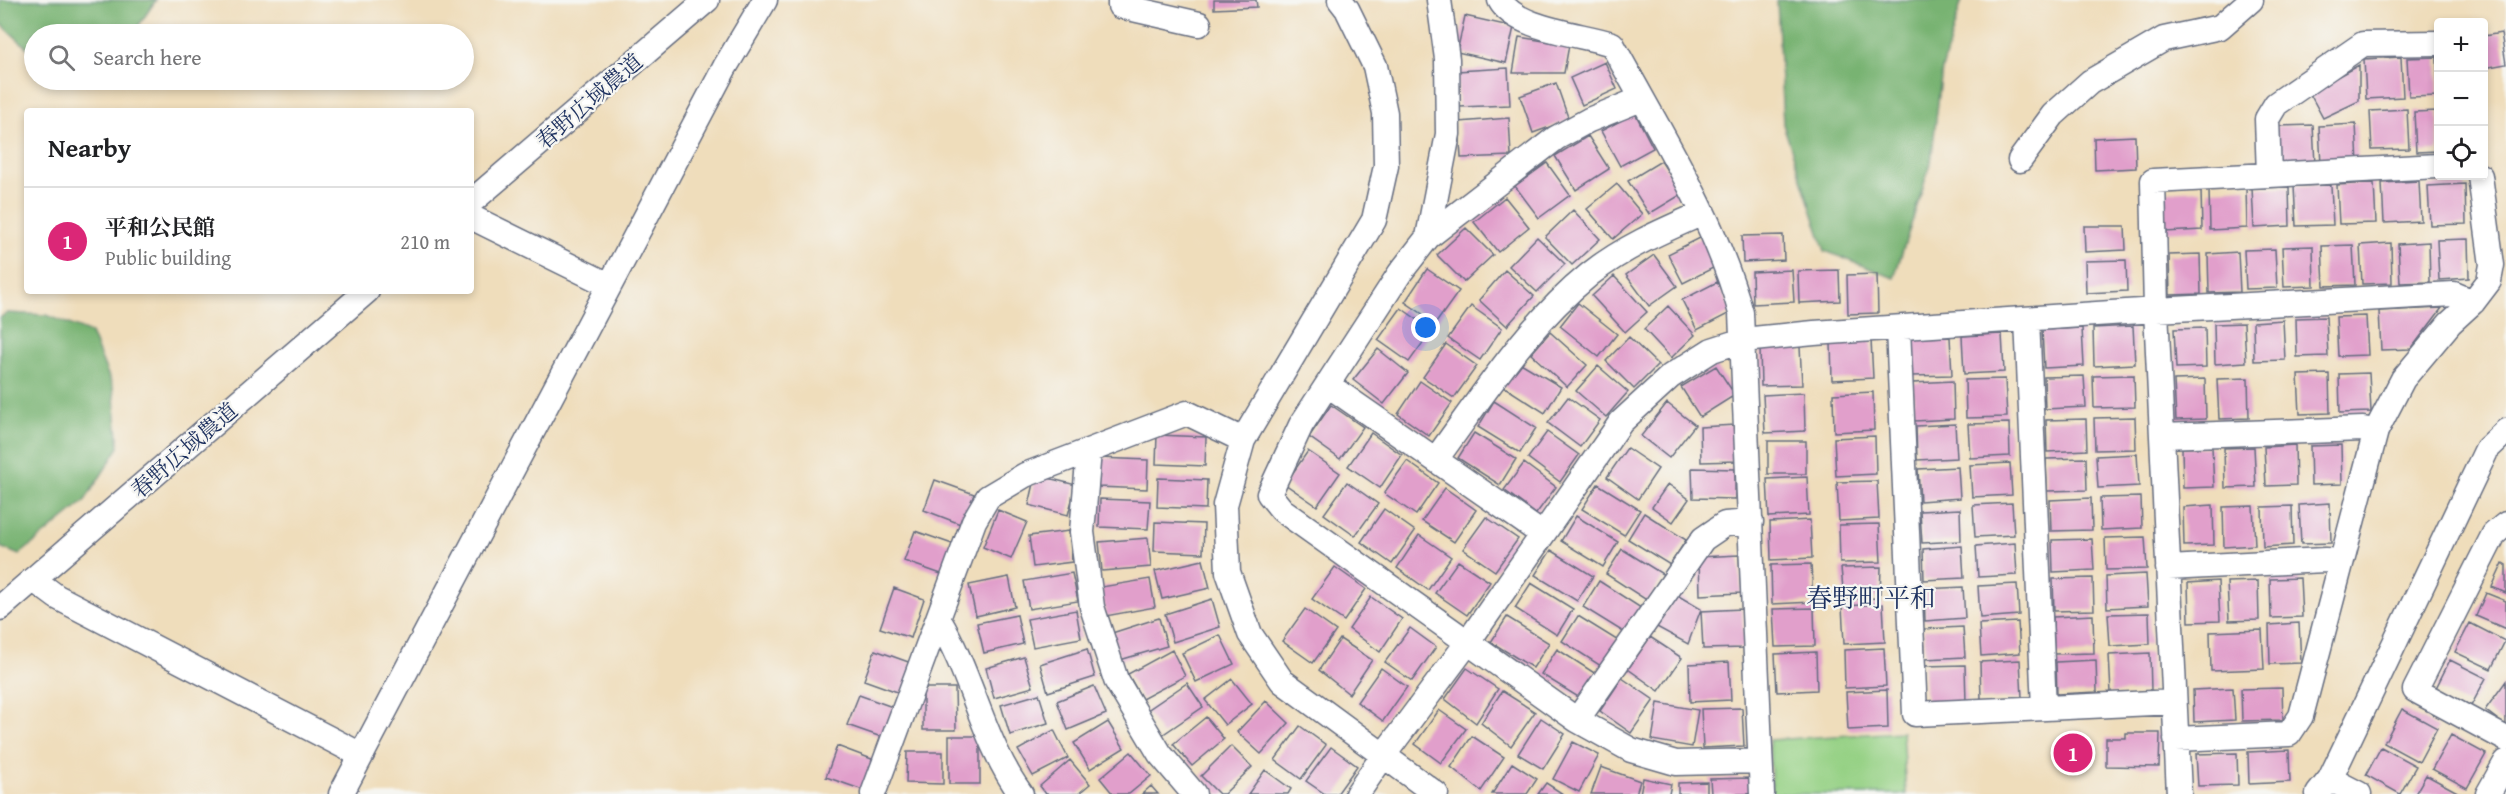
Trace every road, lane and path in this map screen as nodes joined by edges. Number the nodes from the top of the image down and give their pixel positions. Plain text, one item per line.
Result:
1 (707, 0) edge
2 (765, 0) edge
3 (1120, 0) edge
4 (1340, 0) edge
5 (1438, 0) edge
6 (1500, 0) edge
7 (2251, 0) edge
8 (1199, 24) dead end
9 (2434, 43) edge
10 (1641, 99) junction
11 (2020, 160) dead end
12 (2434, 166) edge
13 (2269, 175) junction
14 (2481, 180) edge
15 (474, 199) edge
16 (1703, 213) junction
17 (474, 218) edge
18 (1428, 237) junction
19 (609, 285) junction
20 (364, 294) edge
21 (2473, 302) junction
22 (2156, 310) junction
23 (2027, 319) junction
24 (1898, 328) junction
25 (1743, 340) junction
26 (1328, 385) junction
27 (2376, 431) junction
28 (2506, 431) edge
29 (2162, 436) junction
30 (1243, 440) junction
31 (1089, 451) junction
32 (1436, 459) junction
33 (1750, 522) junction
34 (2506, 524) edge
35 (1542, 534) junction
36 (2341, 561) junction
37 (2168, 568) junction
38 (34, 580) junction
39 (0, 608) edge
40 (939, 620) junction
41 (1468, 642) junction
42 (2174, 702) junction
43 (2044, 708) junction
44 (1577, 720) junction
45 (2176, 739) junction
46 (2506, 739) edge
47 (361, 755) junction
48 (1383, 756) junction
49 (1760, 761) junction
50 (2506, 762) edge
51 (2324, 786) edge
52 (341, 794) edge
53 (873, 794) edge
54 (1021, 794) edge
55 (1194, 794) edge
56 (1357, 794) edge
57 (1436, 794) edge
58 (1762, 794) edge
59 (2179, 794) edge
60 (2359, 794) edge
61 (2488, 794) edge

1 - 15 street, 春野広域農道
2 - 19 street
3 - 8 street
4 - 30 street
5 - 18 street
6 - 10 street
7 - 11 street
9 - 13 street
10 - 16 street
10 - 18 street
12 - 13 street
13 - 22 street
14 - 21 street
16 - 25 street
16 - 32 street
17 - 19 street
18 - 26 street
19 - 47 street
20 - 38 street, 春野広域農道
21 - 22 street
21 - 27 street
22 - 23 street
22 - 29 street
23 - 24 street
23 - 43 street
24 - 25 street
24 - 43 street
25 - 33 street
25 - 35 street
26 - 32 street
26 - 41 street
27 - 29 street
27 - 36 street
28 - 51 street
29 - 37 street
30 - 31 street
30 - 48 street
31 - 40 street
31 - 55 street
32 - 35 street
33 - 44 street
33 - 49 street
34 - 46 street
35 - 41 street
36 - 37 street
36 - 45 street
37 - 42 street
38 - 39 street, 春野広域農道
38 - 47 street
40 - 53 street
40 - 54 street
41 - 44 street
41 - 48 street
42 - 43 street
42 - 45 street
44 - 49 street
45 - 59 street
47 - 52 street
48 - 56 street
48 - 57 street
49 - 58 street
50 - 61 street
51 - 60 street

